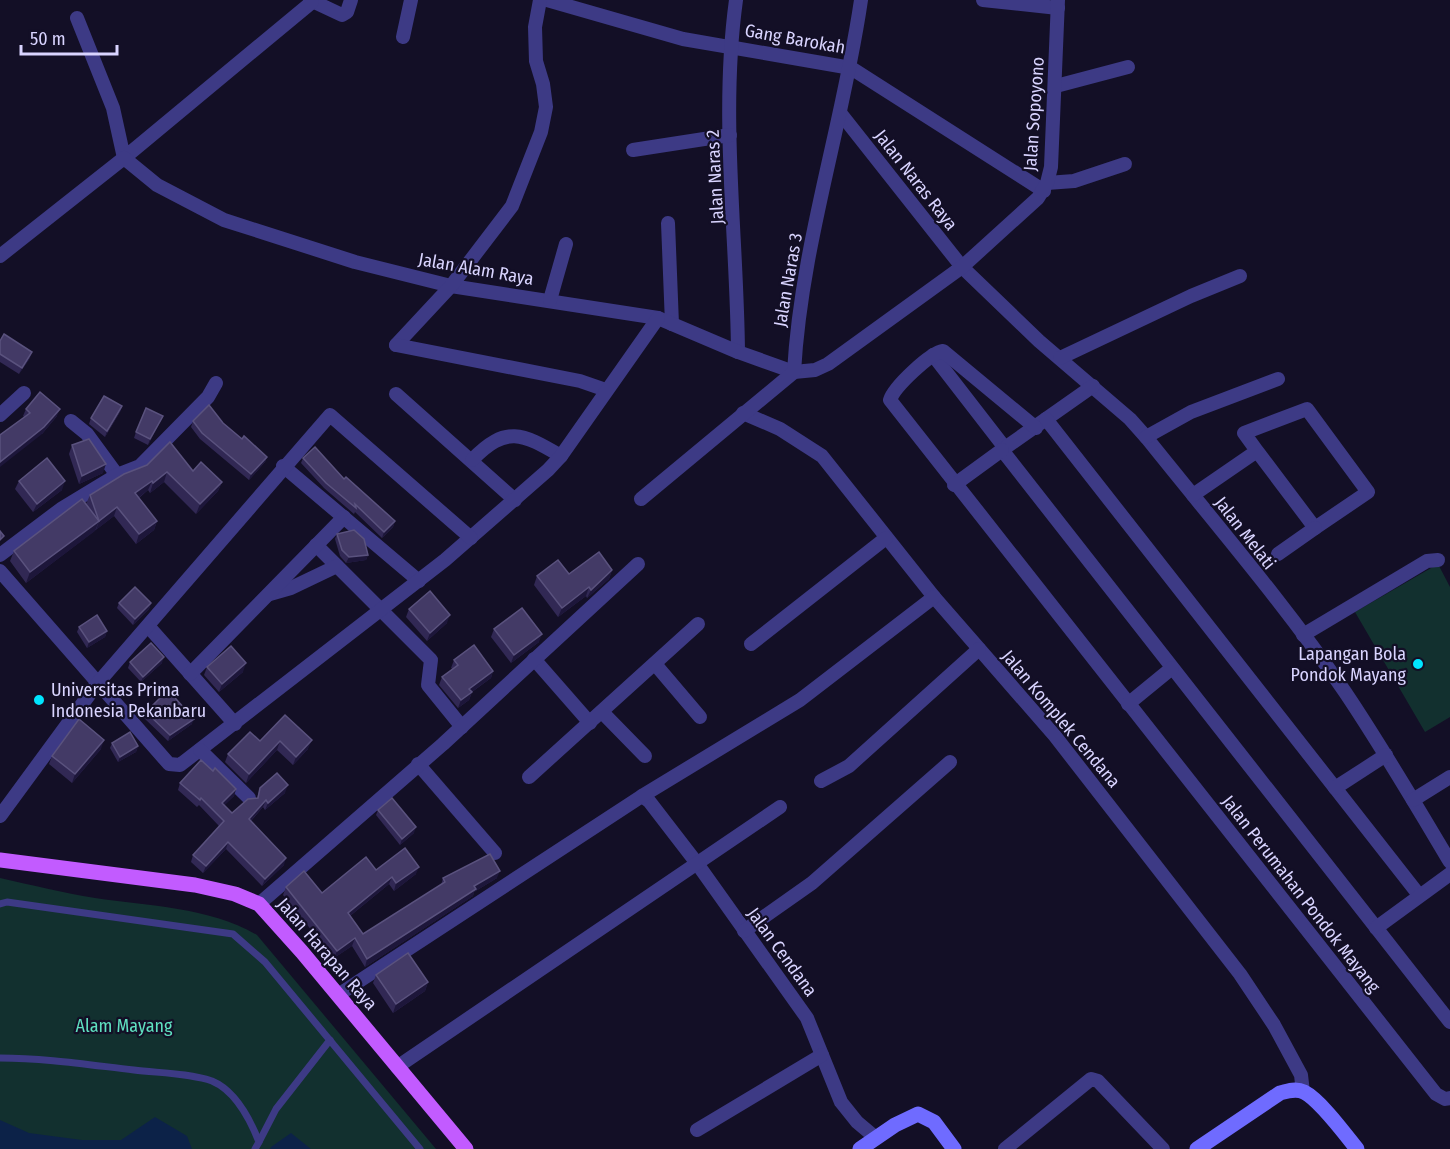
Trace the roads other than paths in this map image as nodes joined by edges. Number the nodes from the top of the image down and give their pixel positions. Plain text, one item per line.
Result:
1 (351, 0) edge
2 (411, 0) edge
3 (540, 0) edge
4 (547, 0) edge
5 (736, 0) edge
6 (861, 0) edge
7 (983, 0) edge
8 (311, 1) edge
9 (1058, 4) edge
10 (77, 18) dead end
11 (403, 37) dead end
12 (730, 46) junction
13 (1128, 67) dead end
14 (851, 68) junction
15 (1056, 86) junction
16 (841, 114) junction
17 (730, 135) junction
18 (633, 150) dead end
19 (124, 158) junction
20 (1125, 164) dead end
21 (1045, 187) junction
22 (668, 223) dead end
23 (566, 244) dead end
24 (0, 256) edge
25 (962, 267) junction
26 (1240, 276) dead end
27 (451, 286) junction
28 (550, 300) junction
29 (657, 318) junction
30 (672, 324) junction
31 (738, 352) junction
32 (933, 355) junction
33 (1060, 358) junction
34 (794, 372) junction
35 (1278, 380) dead end
36 (216, 383) dead end
37 (1093, 386) junction
38 (606, 390) junction
39 (24, 393) dead end
40 (396, 394) dead end
41 (743, 414) junction
42 (0, 415) edge
43 (71, 421) dead end
44 (1041, 424) junction
45 (1146, 437) junction
46 (1004, 449) junction
47 (1257, 451) junction
48 (561, 456) junction
49 (472, 460) junction
50 (283, 466) junction
51 (117, 475) junction
52 (954, 484) junction
53 (1193, 495) junction
54 (641, 499) dead end
55 (515, 500) junction
56 (344, 517) junction
57 (1315, 528) junction
58 (471, 538) junction
59 (886, 538) junction
60 (316, 545) junction
61 (1278, 554) dead end
62 (0, 555) edge
63 (1438, 560) dead end
64 (638, 564) dead end
65 (337, 566) junction
66 (0, 571) edge
67 (419, 580) junction
68 (268, 594) junction
69 (934, 597) junction
70 (381, 609) junction
71 (698, 624) dead end
72 (148, 626) junction
73 (1303, 635) junction
74 (752, 644) dead end
75 (979, 649) junction
76 (534, 659) junction
77 (655, 664) junction
78 (1172, 668) junction
79 (190, 674) junction
80 (97, 684) junction
81 (1128, 704) junction
82 (602, 712) junction
83 (700, 717) dead end
84 (590, 723) junction
85 (235, 724) junction
86 (462, 727) junction
87 (200, 750) junction
88 (1386, 755) junction
89 (645, 756) dead end
90 (950, 762) dead end
91 (418, 764) junction
92 (529, 777) dead end
93 (1450, 778) edge
94 (821, 781) dead end
95 (1335, 788) junction
96 (642, 796) junction
97 (249, 798) edge
98 (1413, 800) junction
99 (780, 807) dead end
100 (0, 816) edge
101 (1446, 845) edge
102 (495, 853) dead end
103 (0, 860) edge
104 (696, 862) junction
105 (1450, 862) edge
106 (1450, 874) edge
107 (1419, 895) junction
108 (0, 904) edge
109 (258, 904) junction
110 (1376, 928) junction
111 (744, 931) junction
112 (338, 995) junction
113 (1450, 1022) edge
114 (330, 1040) junction
115 (822, 1056) junction
116 (0, 1058) edge
117 (397, 1066) junction
118 (1304, 1092) junction
119 (1450, 1098) edge
120 (697, 1130) dead end
121 (876, 1138) junction
122 (257, 1145) edge
123 (420, 1149) edge
124 (466, 1149) edge
125 (861, 1149) edge
126 (954, 1149) edge
127 (1005, 1149) edge
128 (1163, 1149) edge
129 (1197, 1149) edge
130 (1357, 1149) edge

1 - 8 street
2 - 11 street
3 - 27 street
4 - 12 street, Gang Barokah
5 - 12 street, Jalan Naras 2
6 - 14 street, Jalan Naras 3
7 - 9 street
8 - 19 street
9 - 15 street, Jalan Sopoyono
10 - 19 street
12 - 14 street, Gang Barokah
12 - 17 street, Jalan Naras 2
13 - 15 street
14 - 16 street, Jalan Naras 3
14 - 21 street, Gang Barokah
15 - 21 street, Jalan Sopoyono
16 - 25 street, Jalan Naras Raya
16 - 34 street, Jalan Naras 3
17 - 18 street
17 - 31 street, Jalan Naras 2
19 - 24 street
19 - 27 street, Jalan Alam Raya
20 - 21 street
21 - 25 street, Jalan Sopoyono
22 - 30 street
23 - 28 street
25 - 33 street, Jalan Melati
25 - 34 street
26 - 33 street
27 - 28 street, Jalan Alam Raya
27 - 38 street
28 - 29 street, Jalan Alam Raya
29 - 30 street, Jalan Alam Raya
29 - 38 street
30 - 31 street, Jalan Alam Raya
31 - 34 street, Jalan Alam Raya
32 - 44 street
32 - 46 street
32 - 52 street, Jalan Perumahan Pondok Mayang
33 - 37 street, Jalan Melati
34 - 41 street
35 - 45 street
36 - 51 street
37 - 44 street
37 - 45 street, Jalan Melati
38 - 48 street
39 - 42 street
40 - 49 street
41 - 54 street
41 - 59 street, Jalan Komplek Cendana
43 - 51 street
44 - 46 street
44 - 95 street
45 - 53 street, Jalan Melati
46 - 52 street
46 - 78 street
47 - 53 street
47 - 57 street
47 - 57 street
48 - 49 street
48 - 55 street
49 - 55 street
50 - 56 street
50 - 58 street
50 - 72 street
51 - 62 street
52 - 81 street, Jalan Perumahan Pondok Mayang
53 - 73 street, Jalan Melati
55 - 58 street
56 - 60 street
56 - 67 street
57 - 61 street
58 - 67 street
59 - 69 street, Jalan Komplek Cendana
59 - 74 street
60 - 65 street
60 - 68 street
63 - 73 street
64 - 76 street
65 - 68 street
65 - 70 street
66 - 80 street
67 - 70 street
68 - 79 street
69 - 75 street, Jalan Komplek Cendana
69 - 96 street
70 - 85 street
70 - 86 street
71 - 77 street
72 - 79 street
72 - 80 street
73 - 88 street, Jalan Melati
75 - 94 street
75 - 118 street, Jalan Komplek Cendana
76 - 84 street
76 - 86 street
77 - 82 street
77 - 83 street
78 - 81 street
78 - 110 street
79 - 85 street
80 - 87 street
80 - 100 street
81 - 119 street, Jalan Perumahan Pondok Mayang
82 - 84 street
82 - 89 street
84 - 92 street
85 - 87 street
86 - 91 street
87 - 97 street
88 - 95 street
88 - 98 street, Jalan Melati
90 - 111 street
91 - 102 street
91 - 109 street
93 - 98 street
95 - 107 street
96 - 104 street, Jalan Cendana
96 - 112 street
98 - 101 street, Jalan Melati
99 - 104 street
101 - 105 street, Jalan Melati
103 - 109 main road, Jalan Harapan Raya
104 - 111 street, Jalan Cendana
104 - 117 street
106 - 107 street
107 - 110 street
108 - 114 lane
109 - 112 main road, Jalan Harapan Raya
110 - 113 street
111 - 115 street, Jalan Cendana
112 - 117 main road, Jalan Harapan Raya
114 - 122 lane
114 - 123 lane
115 - 120 street
115 - 121 street, Jalan Cendana
116 - 122 lane
117 - 124 main road, Jalan Harapan Raya
118 - 129 street
118 - 130 street
121 - 125 street
121 - 126 street
127 - 128 street

